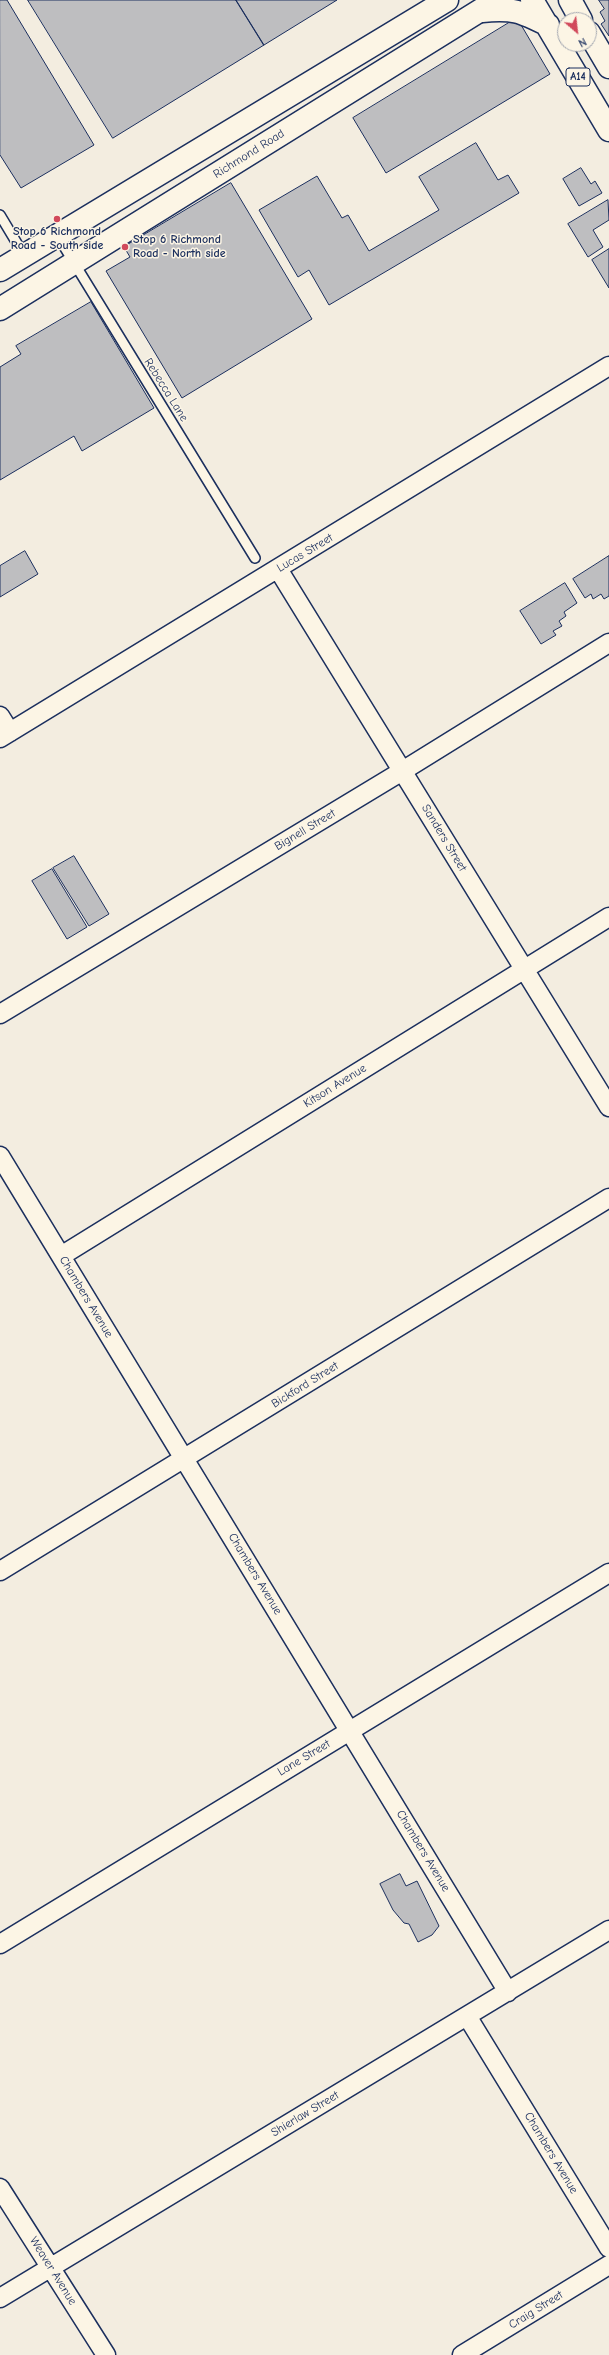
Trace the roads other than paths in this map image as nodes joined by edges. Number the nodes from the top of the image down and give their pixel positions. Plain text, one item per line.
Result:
1 (447, 0) edge
2 (532, 0) edge
3 (570, 0) edge
4 (489, 5) edge
5 (577, 12) edge
6 (548, 25) junction
7 (597, 47) edge
8 (609, 67) edge
9 (609, 130) edge
10 (0, 215) edge
11 (57, 235) junction
12 (24, 256) junction
13 (73, 262) junction
14 (0, 270) edge
15 (0, 308) edge
16 (609, 366) edge
17 (255, 558) dead end
18 (278, 569) junction
19 (609, 643) edge
20 (0, 716) edge
21 (5, 735) edge
22 (404, 770) junction
23 (609, 918) edge
24 (524, 970) junction
25 (0, 1014) edge
26 (609, 1107) edge
27 (0, 1156) edge
28 (609, 1198) edge
29 (61, 1256) junction
30 (185, 1458) junction
31 (0, 1571) edge
32 (609, 1573) edge
33 (350, 1730) junction
34 (609, 1930) edge
35 (0, 1944) edge
36 (508, 1992) junction
37 (467, 2016) junction
38 (0, 2188) edge
39 (609, 2248) edge
40 (609, 2265) edge
41 (50, 2267) junction
42 (0, 2298) edge
43 (106, 2355) edge
44 (462, 2355) edge

1 - 11 main road
2 - 6 main road, A14
3 - 5 main road
4 - 6 main road
4 - 13 main road, Richmond Road
6 - 9 main road, A14
7 - 8 main road, A14
10 - 12 lane
11 - 12 main road
11 - 13 lane, Rebecca Lane
12 - 14 main road
13 - 15 main road, Richmond Road
13 - 17 lane, Rebecca Lane
16 - 18 street, Lucas Street
18 - 21 street, Lucas Street
18 - 22 street, Sanders Street
19 - 22 street, Bignell Street
20 - 21 street
22 - 24 street, Sanders Street
22 - 25 street, Bignell Street
23 - 24 street, Kitson Avenue
24 - 26 street, Sanders Street
24 - 29 street, Kitson Avenue
27 - 29 street, Chambers Avenue
28 - 30 street, Bickford Street
29 - 30 street, Chambers Avenue
30 - 31 street, Bickford Street
30 - 33 street, Chambers Avenue
32 - 33 street, Lane Street
33 - 35 street, Lane Street
33 - 36 street, Chambers Avenue
34 - 36 street, Shierlaw Street
36 - 37 street, Shierlaw Street
37 - 39 street, Chambers Avenue
37 - 41 street, Shierlaw Street
38 - 41 street, Weaver Avenue
40 - 44 street, Craig Street
41 - 42 street, Shierlaw Street
41 - 43 street, Weaver Avenue

